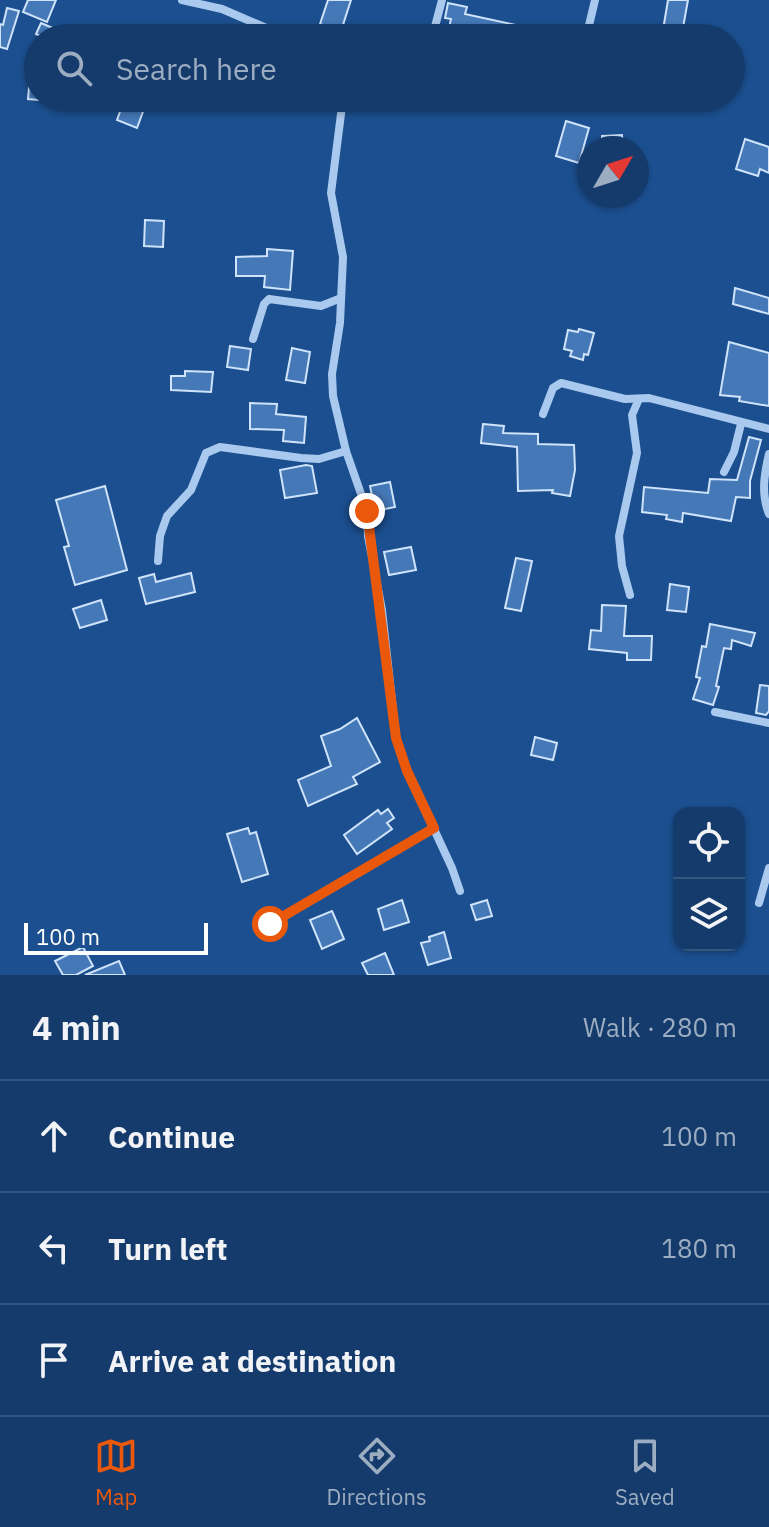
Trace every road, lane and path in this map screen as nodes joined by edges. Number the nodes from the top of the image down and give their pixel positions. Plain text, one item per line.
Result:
1 (182, 0) edge
2 (442, 0) edge
3 (595, 0) edge
4 (257, 24) edge
5 (436, 24) edge
6 (589, 24) edge
7 (341, 112) edge
8 (341, 298) junction
9 (253, 339) dead end
10 (639, 399) junction
11 (543, 414) dead end
12 (741, 424) junction
13 (769, 429) edge
14 (346, 451) junction
15 (769, 454) edge
16 (724, 472) dead end
17 (769, 514) edge
18 (158, 561) dead end
19 (630, 595) dead end
20 (715, 712) dead end
21 (769, 723) edge
22 (434, 828) junction
23 (769, 868) edge
24 (460, 891) dead end
25 (759, 903) dead end
26 (270, 924) dead end

1 - 4 street
2 - 5 street
3 - 6 street
7 - 8 street
8 - 9 street
8 - 14 street
10 - 11 street
10 - 12 street
10 - 19 street
12 - 13 street
12 - 16 street
14 - 18 street
14 - 22 street
15 - 17 street
20 - 21 street
22 - 24 street
22 - 26 street
23 - 25 street

